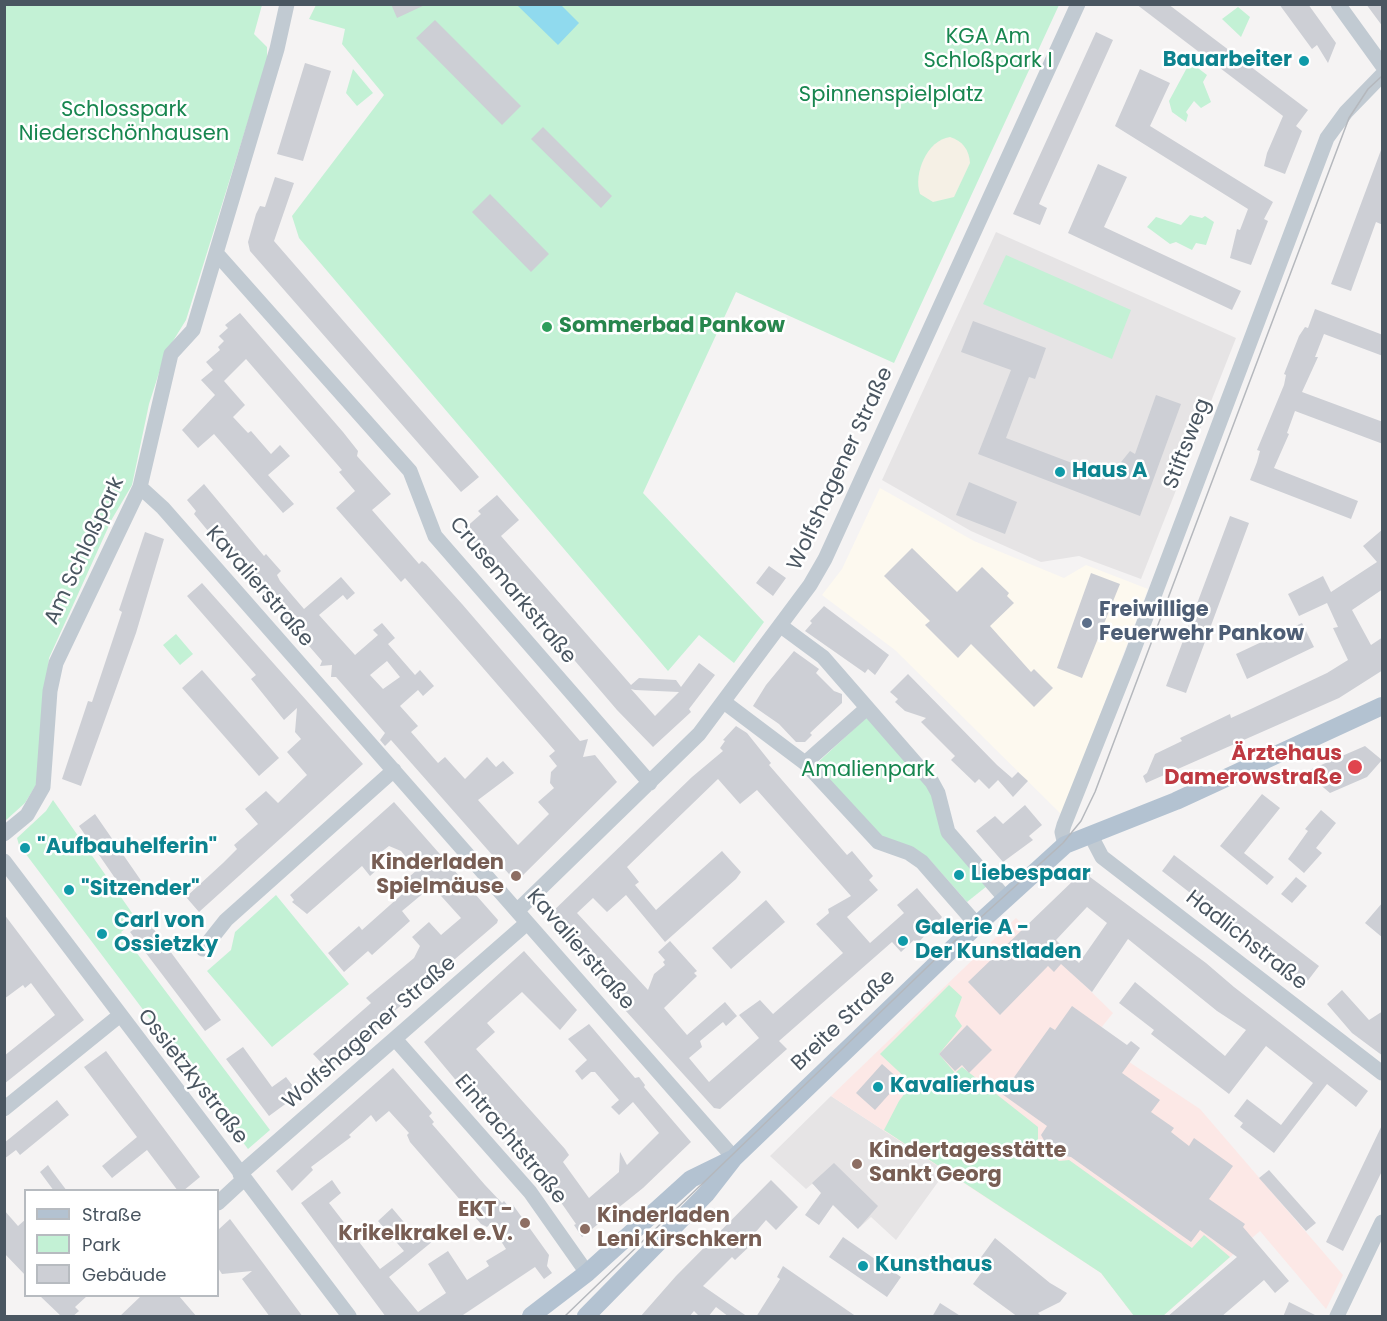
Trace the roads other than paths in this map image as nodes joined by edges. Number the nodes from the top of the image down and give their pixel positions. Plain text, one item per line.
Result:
1 (287, 4) edge
2 (1078, 4) edge
3 (1338, 4) edge
4 (1383, 65) edge
5 (1383, 75) edge
6 (217, 254) junction
7 (140, 487) junction
8 (782, 626) junction
9 (724, 702) junction
10 (1383, 706) edge
11 (867, 708) junction
12 (805, 763) junction
13 (394, 770) junction
14 (650, 783) junction
15 (4, 834) edge
16 (1091, 836) junction
17 (1065, 845) junction
18 (4, 861) edge
19 (1006, 899) junction
20 (517, 911) junction
21 (527, 923) junction
22 (977, 926) junction
23 (203, 949) dead end
24 (119, 1016) junction
25 (395, 1039) junction
26 (1383, 1073) edge
27 (4, 1109) edge
28 (734, 1158) junction
29 (242, 1177) junction
30 (219, 1202) edge
31 (1383, 1222) edge
32 (587, 1273) junction
33 (349, 1317) edge
34 (531, 1317) edge
35 (586, 1317) edge
36 (1337, 1317) edge

1 - 6 street, Am Schloßpark
2 - 8 street, Wolfshagener Straße
3 - 4 street
5 - 17 street, Stiftsweg
6 - 7 street, Am Schloßpark
6 - 14 street, Crusemarkstraße
7 - 13 street, Kavalierstraße
7 - 15 street, Am Schloßpark
8 - 9 street, Wolfshagener Straße
8 - 11 street
9 - 12 street
9 - 14 street, Wolfshagener Straße
10 - 16 main road
11 - 12 street
11 - 19 street
12 - 22 street
13 - 20 street, Kavalierstraße
13 - 23 street
14 - 20 street, Wolfshagener Straße
16 - 17 main road
16 - 26 street, Hadlichstraße
17 - 19 main road, Breite Straße
18 - 24 street, Ossietzkystraße
19 - 22 main road, Breite Straße
20 - 21 street, Kavalierstraße
21 - 25 street, Wolfshagener Straße
21 - 28 street, Kavalierstraße
22 - 28 main road, Breite Straße
24 - 27 street
24 - 29 street, Ossietzkystraße
25 - 29 street, Wolfshagener Straße
25 - 32 street, Eintrachtstraße
28 - 32 main road, Breite Straße
28 - 35 main road, Breite Straße
29 - 30 street, Wolfshagener Straße
29 - 33 street, Ossietzkystraße
31 - 36 street
32 - 34 main road, Breite Straße

